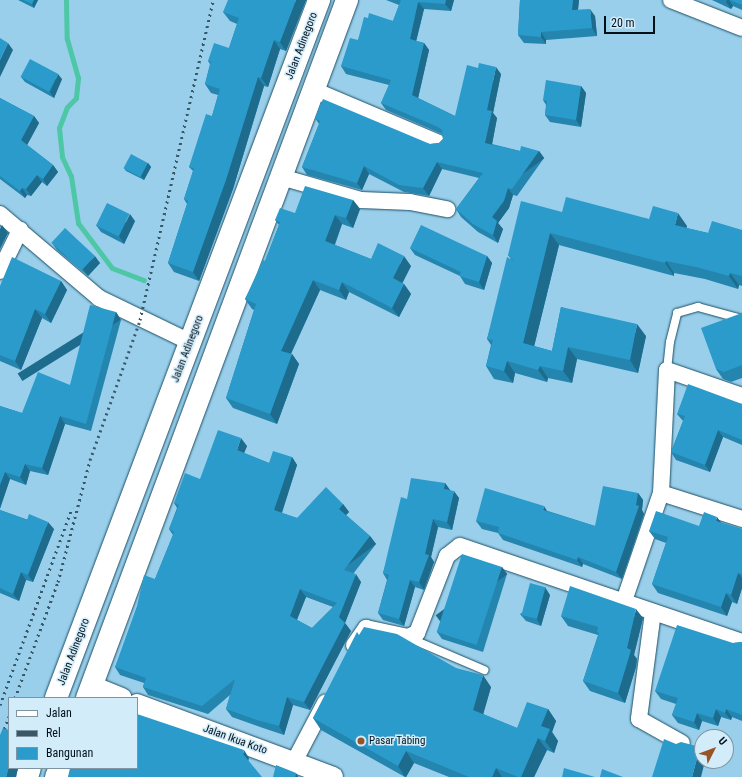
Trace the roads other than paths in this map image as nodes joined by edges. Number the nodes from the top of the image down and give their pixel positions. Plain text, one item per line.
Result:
1 (319, 0) edge
2 (347, 0) edge
3 (671, 0) edge
4 (742, 28) edge
5 (314, 90) junction
6 (439, 143) edge
7 (281, 177) junction
8 (447, 209) dead end
9 (0, 214) edge
10 (20, 230) junction
11 (0, 271) edge
12 (742, 319) edge
13 (190, 342) junction
14 (667, 370) junction
15 (742, 396) edge
16 (661, 493) junction
17 (742, 519) edge
18 (624, 602) junction
19 (653, 612) junction
20 (408, 637) junction
21 (742, 642) edge
22 (346, 661) edge
23 (484, 670) dead end
24 (333, 687) edge
25 (90, 692) edge
26 (56, 697) edge
27 (117, 697) edge
28 (138, 704) edge
29 (682, 743) edge
30 (294, 762) junction
31 (326, 776) edge

1 - 13 highway, Jalan Adinegoro
2 - 5 highway
3 - 4 street
5 - 6 street
5 - 7 highway
7 - 8 street
7 - 25 highway
9 - 10 street
10 - 11 street
10 - 13 street
12 - 14 lane
13 - 26 highway, Jalan Adinegoro
14 - 15 street
14 - 16 street
16 - 17 street
16 - 18 street
18 - 19 street
18 - 20 street
19 - 21 street
19 - 29 street
20 - 22 street
20 - 23 lane
24 - 30 street
25 - 27 street
28 - 30 street, Jalan Ikua Koto
30 - 31 street, Jalan Ikua Koto

